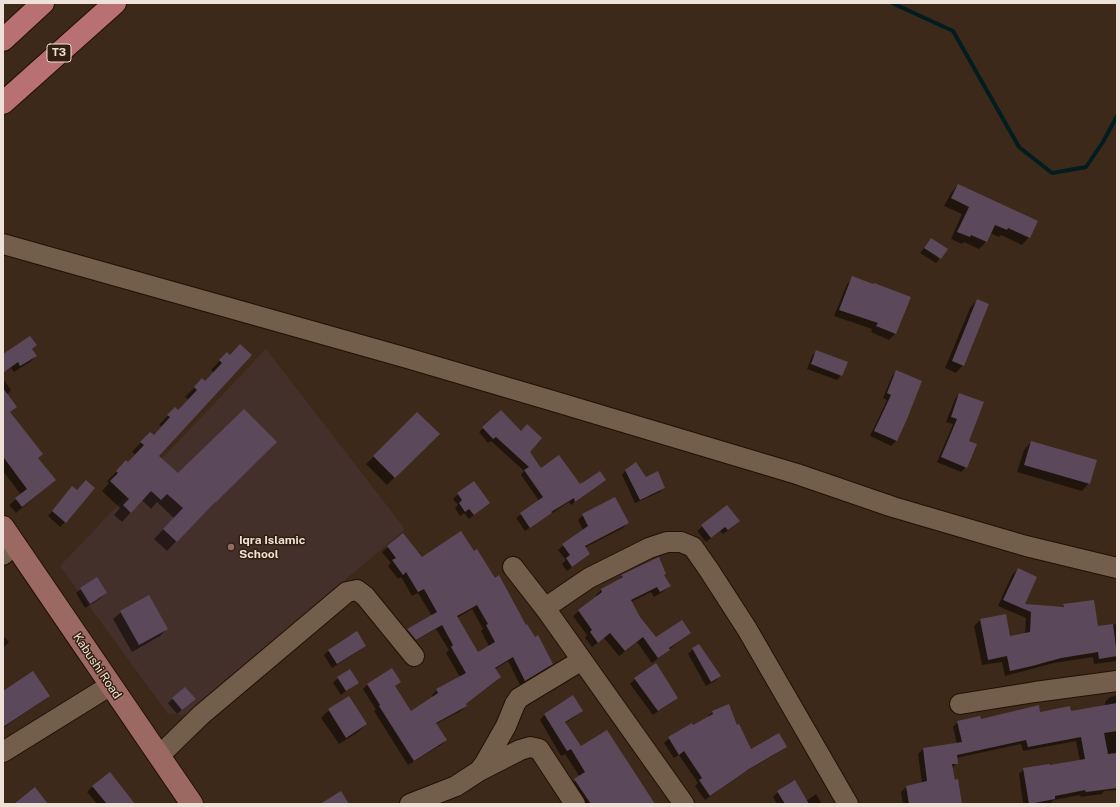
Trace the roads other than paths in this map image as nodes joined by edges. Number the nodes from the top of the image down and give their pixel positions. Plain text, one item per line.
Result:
1 (43, 3) edge
2 (115, 3) edge
3 (3, 40) edge
4 (3, 103) edge
5 (3, 244) edge
6 (7, 542) edge
7 (513, 567) dead end
8 (1117, 568) edge
9 (545, 608) junction
10 (414, 656) dead end
11 (582, 660) junction
12 (1117, 681) edge
13 (110, 685) junction
14 (960, 704) dead end
15 (3, 752) edge
16 (159, 756) junction
17 (479, 771) junction
18 (192, 804) edge
19 (410, 804) edge
20 (575, 804) edge
21 (684, 804) edge
22 (848, 804) edge

1 - 3 highway
2 - 4 highway, T3
5 - 8 street
6 - 13 main road, Kabushi Road
7 - 9 street
9 - 11 street
9 - 22 street
10 - 16 street
11 - 17 street
11 - 21 street
12 - 14 street
13 - 15 street
13 - 16 main road, Kabushi Road
16 - 18 main road, Kabushi Road
17 - 19 street
17 - 20 street

